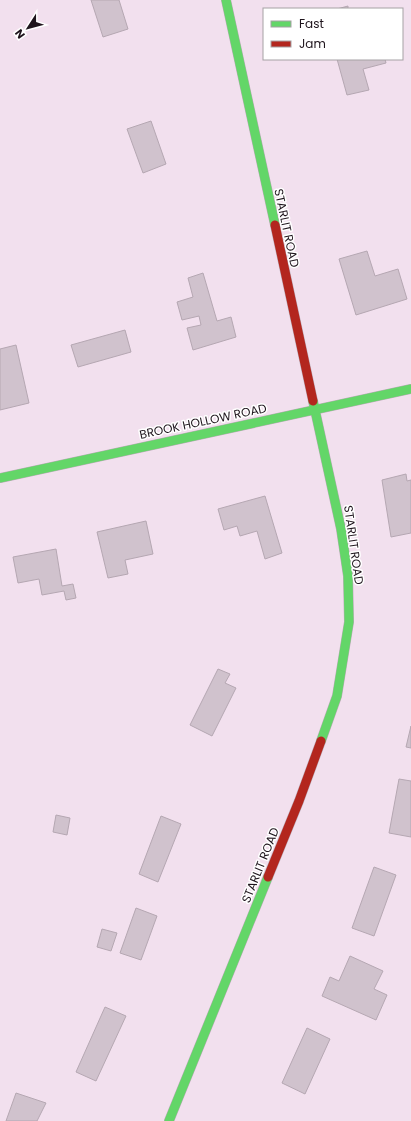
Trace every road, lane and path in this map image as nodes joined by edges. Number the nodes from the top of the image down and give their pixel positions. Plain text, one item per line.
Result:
1 (226, 0) edge
2 (411, 389) edge
3 (314, 409) junction
4 (0, 478) edge
5 (169, 1121) edge

1 - 3 street, STARLIT ROAD
2 - 3 street, BROOK HOLLOW ROAD
3 - 4 street, BROOK HOLLOW ROAD
3 - 5 street, STARLIT ROAD

